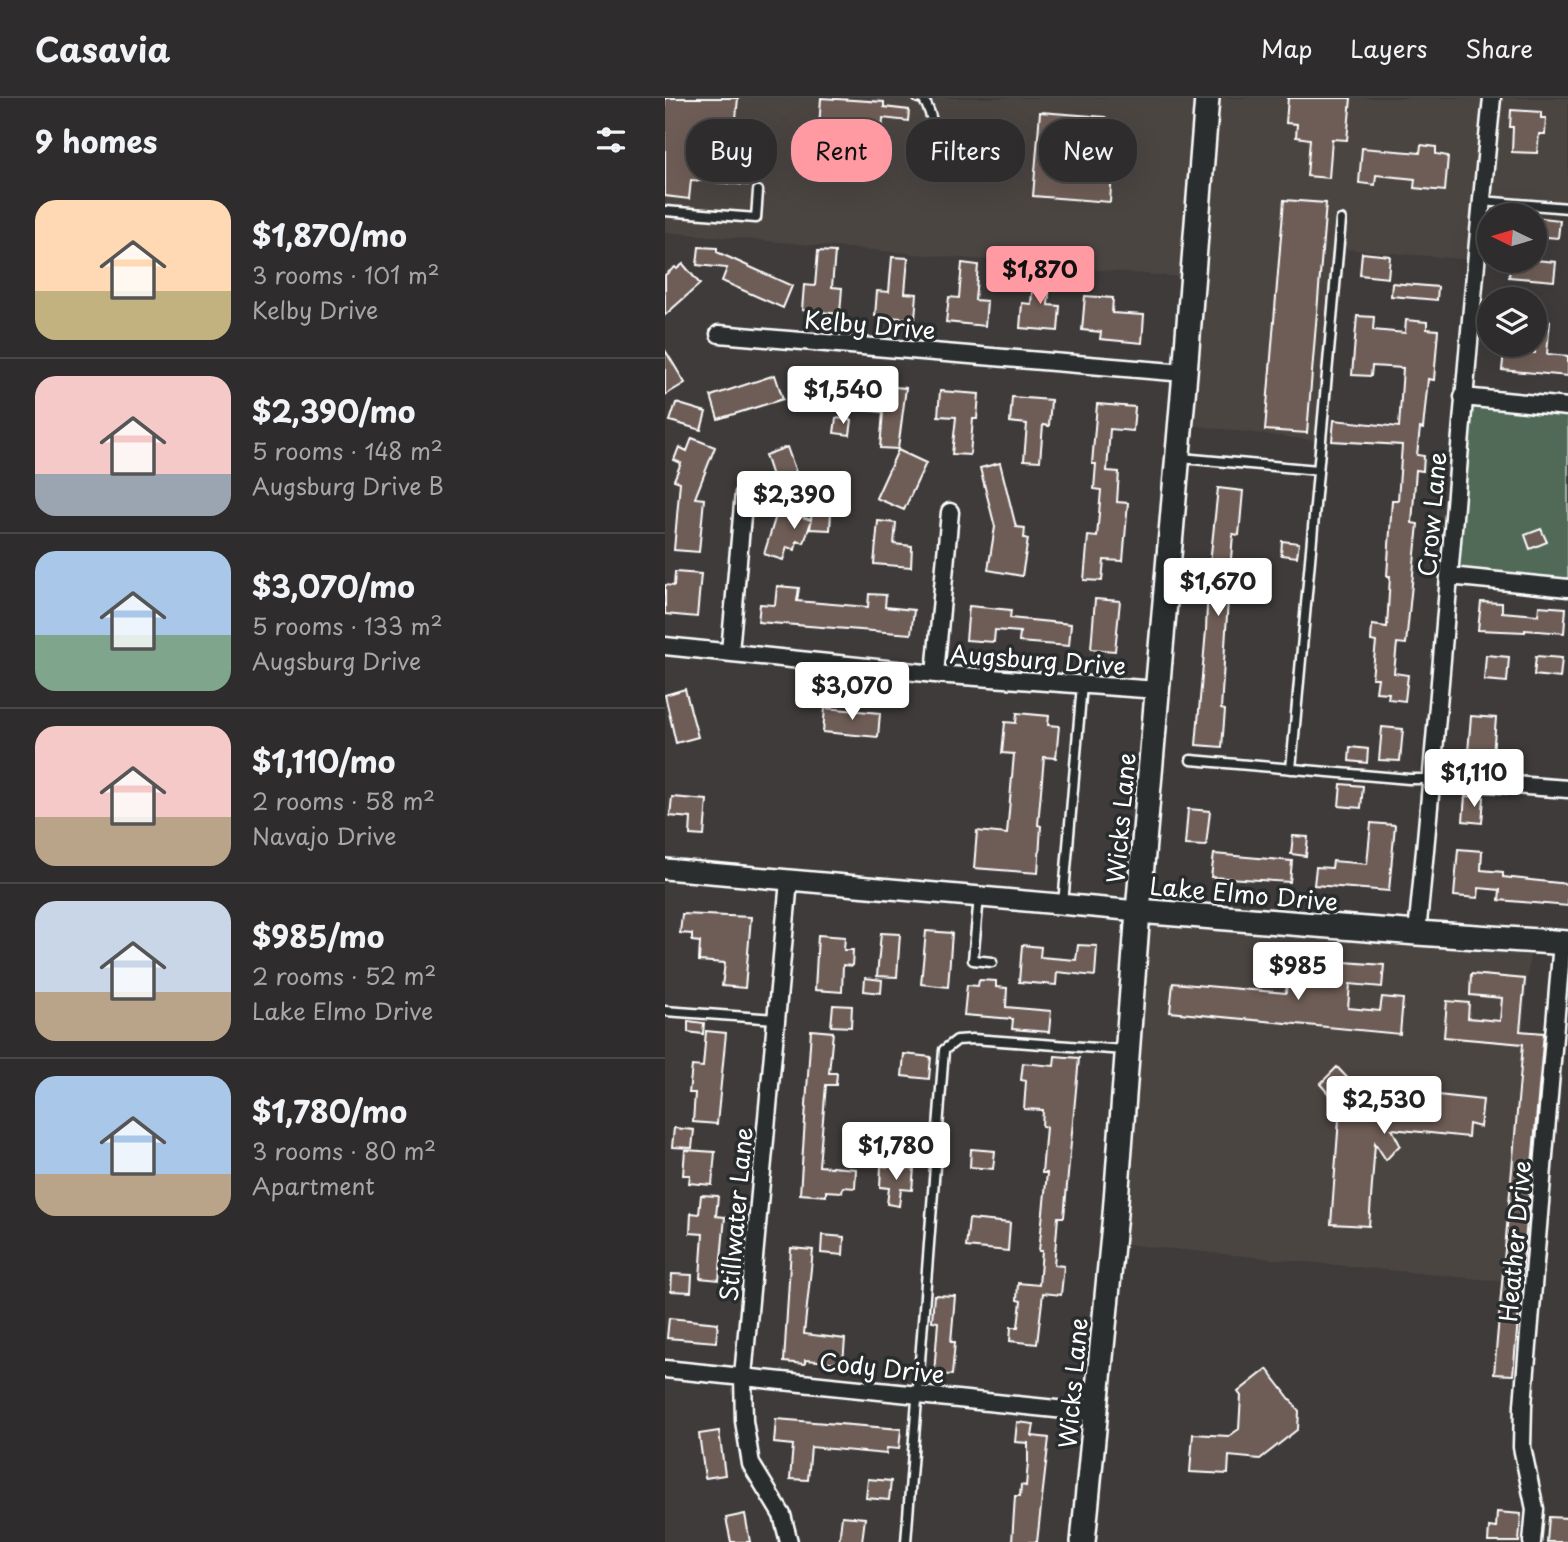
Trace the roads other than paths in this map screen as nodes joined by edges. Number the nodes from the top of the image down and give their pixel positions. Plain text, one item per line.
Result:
1 (918, 98) edge
2 (1206, 98) edge
3 (1492, 98) edge
4 (933, 119) edge
5 (758, 191) dead end
6 (1481, 201) junction
7 (1568, 208) edge
8 (665, 211) edge
9 (1341, 220) dead end
10 (719, 334) dead end
11 (1185, 373) junction
12 (1463, 397) junction
13 (1568, 407) edge
14 (1178, 458) junction
15 (1318, 470) junction
16 (744, 494) dead end
17 (950, 512) dead end
18 (1449, 576) junction
19 (1568, 588) edge
20 (665, 646) edge
21 (730, 652) junction
22 (935, 674) junction
23 (1082, 685) junction
24 (1158, 690) junction
25 (1191, 760) dead end
26 (1291, 769) junction
27 (1433, 779) junction
28 (1567, 787) edge
29 (665, 869) edge
30 (789, 881) junction
31 (979, 897) junction
32 (1063, 904) junction
33 (1138, 911) junction
34 (1417, 933) junction
35 (1565, 943) edge
36 (992, 962) dead end
37 (665, 1011) edge
38 (776, 1019) junction
39 (1127, 1050) junction
40 (665, 1369) edge
41 (743, 1376) junction
42 (918, 1394) junction
43 (1095, 1413) junction
44 (789, 1542) edge
45 (906, 1542) edge
46 (1083, 1542) edge
47 (1532, 1542) edge

1 - 4 lane
2 - 11 main road, Wicks Lane
3 - 6 street, Crow Lane
5 - 8 lane
6 - 7 lane
6 - 12 street, Crow Lane
9 - 15 lane
10 - 11 street, Kelby Drive
11 - 14 main road, Wicks Lane
12 - 13 street
12 - 18 street, Crow Lane
14 - 15 lane
14 - 24 main road, Wicks Lane
15 - 26 lane
16 - 21 street
17 - 22 street
18 - 19 street
18 - 27 street, Crow Lane
20 - 21 street, Augsburg Drive
21 - 22 street, Augsburg Drive
22 - 23 street, Augsburg Drive
23 - 24 street, Augsburg Drive
23 - 32 lane
24 - 33 main road, Wicks Lane
25 - 26 lane
26 - 27 lane
27 - 28 street
27 - 34 street, Crow Lane
29 - 30 street, Lake Elmo Drive
30 - 31 street, Lake Elmo Drive
30 - 38 street, Stillwater Lane
31 - 32 street, Lake Elmo Drive
31 - 36 lane
32 - 33 street, Lake Elmo Drive
33 - 34 main road, Lake Elmo Drive
33 - 39 main road, Wicks Lane
34 - 35 main road, Lake Elmo Drive
35 - 47 street, Heather Drive
37 - 38 lane
38 - 41 street, Stillwater Lane
39 - 42 lane
39 - 43 main road, Wicks Lane
40 - 41 street, Cody Drive
41 - 42 street, Cody Drive
41 - 44 street, Stillwater Lane
42 - 43 street, Cody Drive
42 - 45 lane
43 - 46 main road, Wicks Lane

